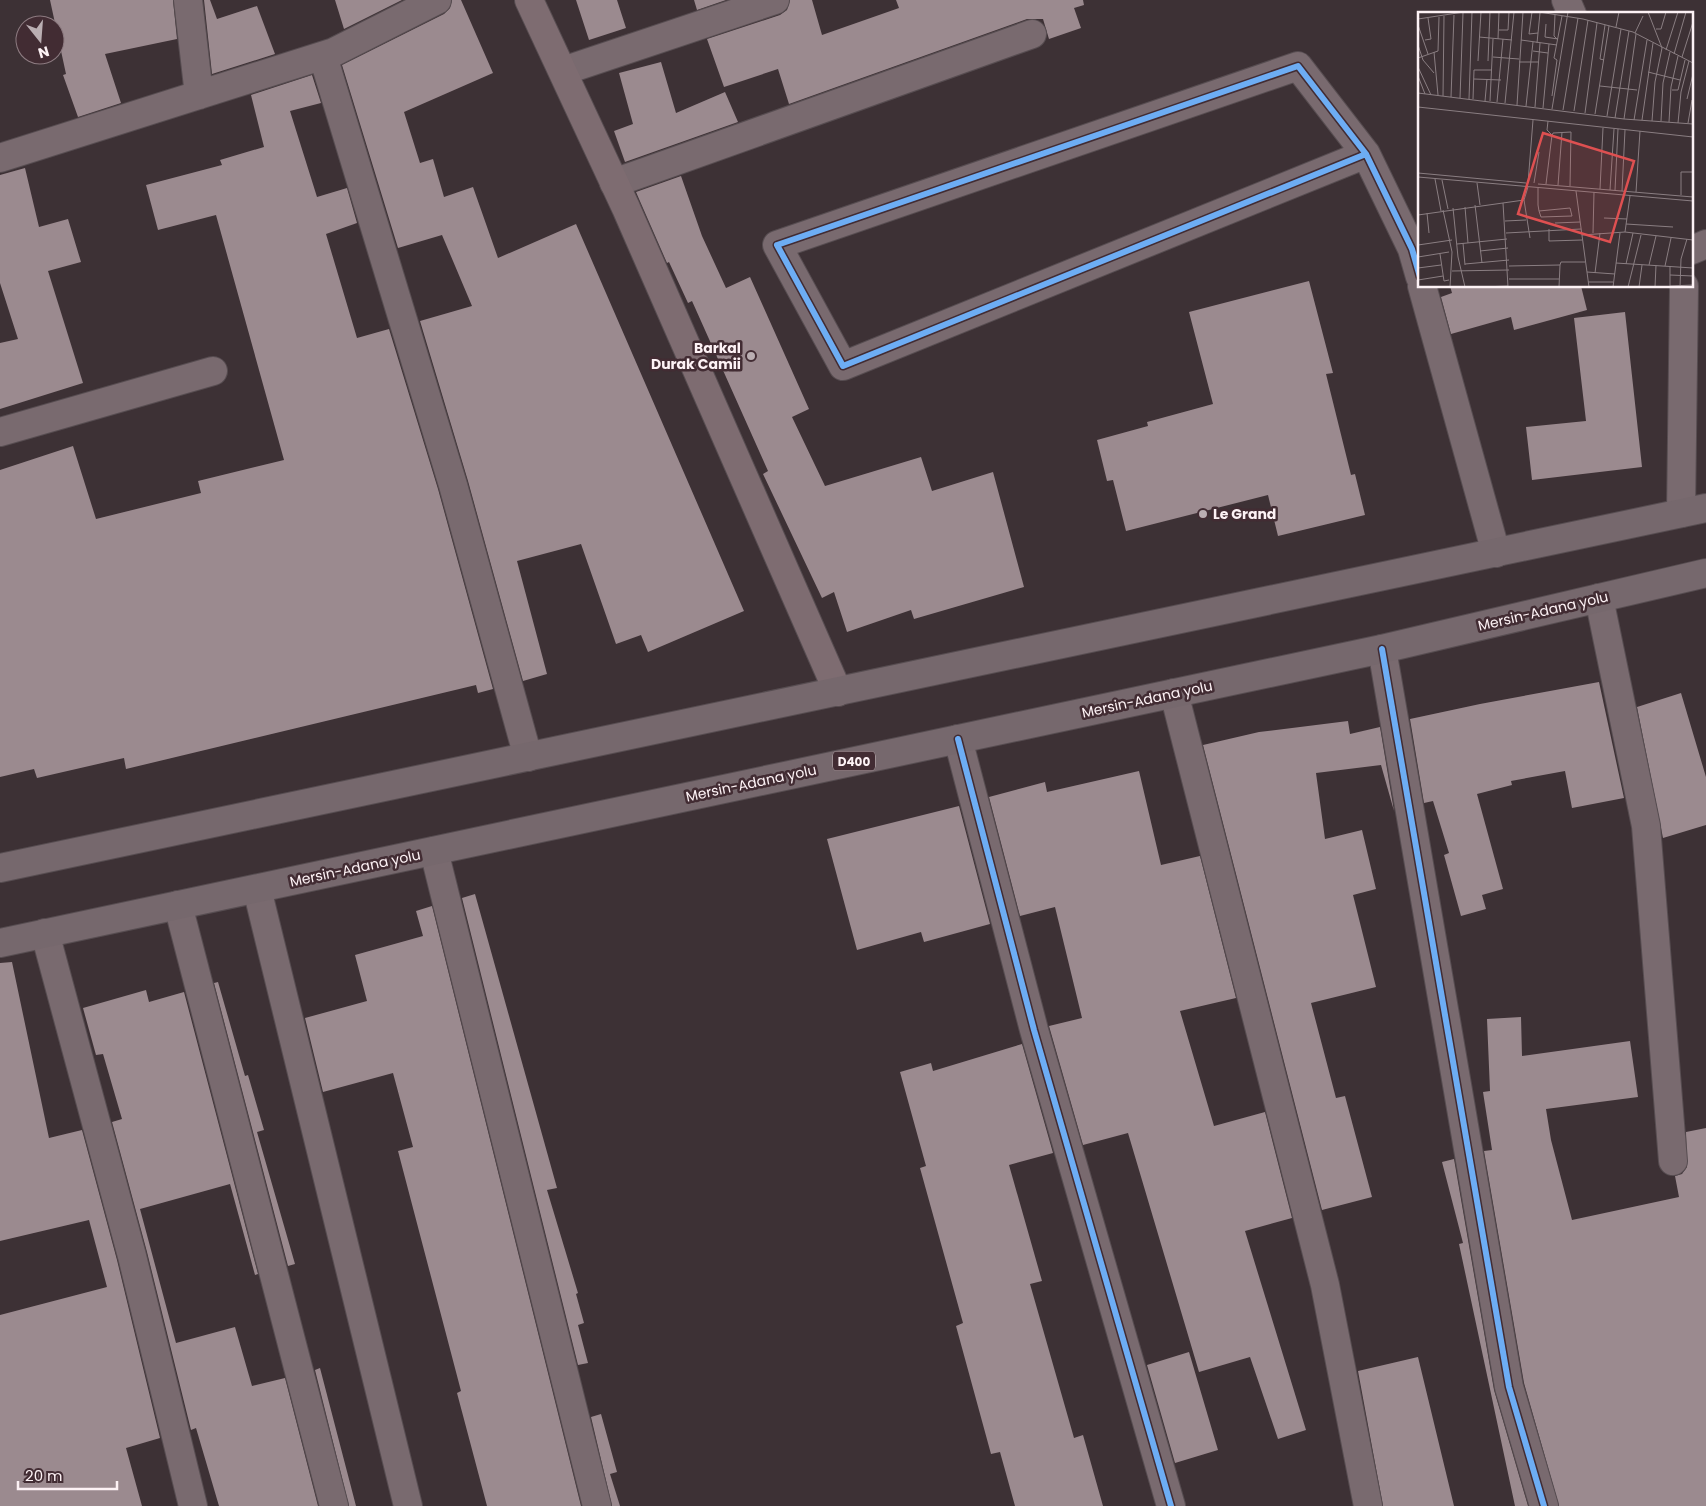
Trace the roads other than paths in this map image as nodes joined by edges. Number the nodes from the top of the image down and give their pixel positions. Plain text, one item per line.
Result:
1 (188, 0) edge
2 (437, 0) edge
3 (530, 0) edge
4 (775, 0) edge
5 (1566, 0) edge
6 (1571, 12) edge
7 (1032, 34) dead end
8 (323, 56) junction
9 (563, 71) junction
10 (199, 95) junction
11 (1366, 154) junction
12 (0, 158) edge
13 (614, 183) junction
14 (1706, 244) edge
15 (1694, 249) edge
16 (1418, 270) edge
17 (1423, 288) edge
18 (1684, 288) edge
19 (213, 370) dead end
20 (0, 432) edge
21 (1694, 510) edge
22 (1496, 553) junction
23 (1705, 578) edge
24 (1599, 598) junction
25 (1382, 649) junction
26 (838, 692) junction
27 (1174, 693) junction
28 (958, 739) junction
29 (528, 757) junction
30 (434, 851) junction
31 (0, 868) edge
32 (257, 888) junction
33 (178, 905) junction
34 (45, 933) junction
35 (0, 943) edge
36 (1673, 1161) dead end
37 (193, 1506) edge
38 (334, 1506) edge
39 (408, 1506) edge
40 (596, 1506) edge
41 (1171, 1506) edge
42 (1368, 1506) edge
43 (1544, 1506) edge

1 - 10 street
2 - 8 street
3 - 9 main road
4 - 9 street
5 - 6 street
7 - 13 street
8 - 10 street
8 - 29 street
9 - 13 main road
10 - 12 street
11 - 11 street
11 - 16 street
13 - 26 main road
14 - 15 street
17 - 22 street
18 - 21 street
19 - 20 street
21 - 22 highway
22 - 26 highway
23 - 24 highway, Mersin-Adana yolu / D400
24 - 25 highway, Mersin-Adana yolu / D400
24 - 36 street
25 - 27 highway, Mersin-Adana yolu / D400
25 - 43 street
26 - 29 highway
27 - 28 highway, Mersin-Adana yolu / D400
27 - 42 street
28 - 30 highway, Mersin-Adana yolu / D400
28 - 41 street
29 - 31 highway
30 - 32 highway, Mersin-Adana yolu / D400
30 - 40 street
32 - 33 highway, Mersin-Adana yolu / D400
32 - 39 street
33 - 34 highway, Mersin-Adana yolu / D400
33 - 38 street
34 - 35 highway, Mersin-Adana yolu / D400
34 - 37 street

